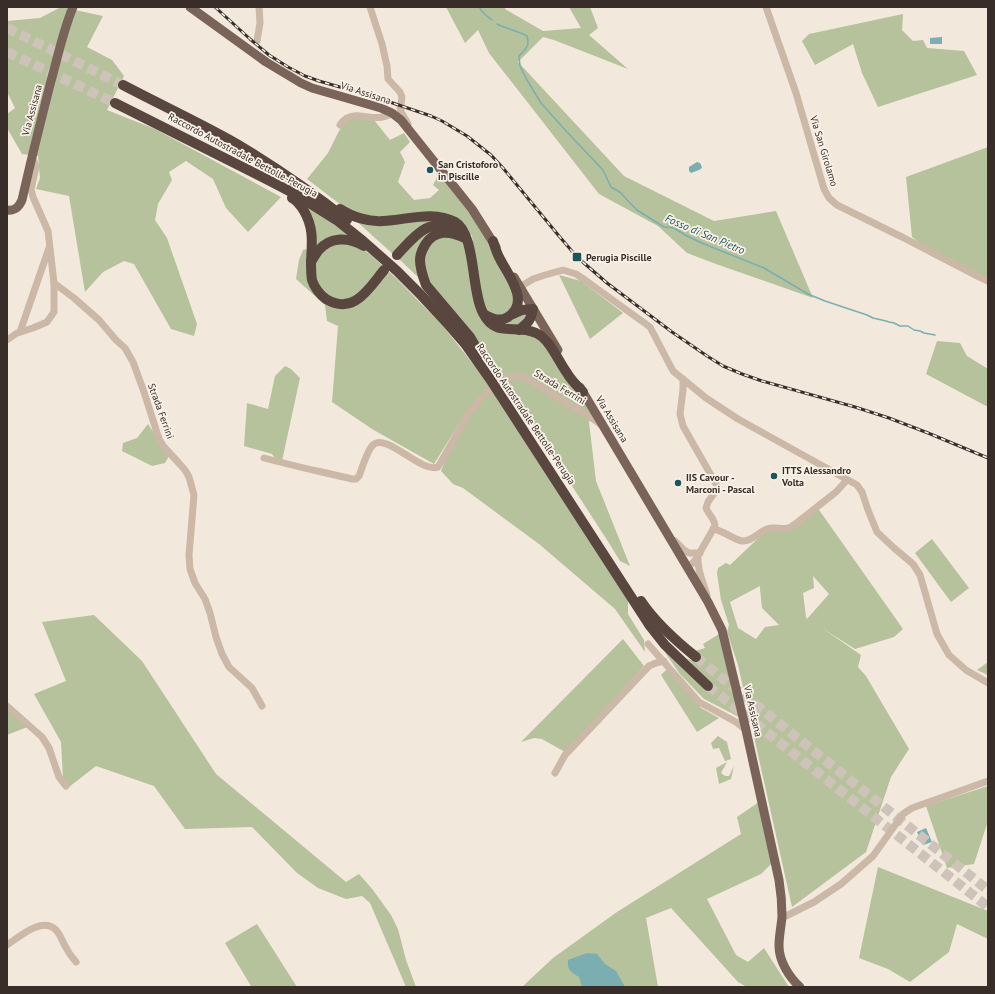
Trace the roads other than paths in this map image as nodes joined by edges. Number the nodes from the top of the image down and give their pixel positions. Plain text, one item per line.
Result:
1 (73, 7) edge
2 (190, 7) edge
3 (259, 7) edge
4 (370, 7) edge
5 (766, 7) edge
6 (254, 46) junction
7 (123, 86) tunnel mouth
8 (115, 103) tunnel mouth
9 (392, 113) junction
10 (340, 125) dead end
11 (406, 127) junction
12 (198, 145) junction
13 (31, 156) junction
14 (268, 163) junction
15 (7, 210) edge
16 (466, 241) junction
17 (493, 241) junction
18 (50, 245) junction
19 (397, 255) dead end
20 (311, 262) junction
21 (384, 270) dead end
22 (988, 281) edge
23 (54, 283) junction
24 (520, 287) junction
25 (421, 295) junction
26 (533, 309) junction
27 (482, 313) junction
28 (513, 314) junction
29 (519, 330) junction
30 (20, 332) junction
31 (7, 340) edge
32 (480, 354) junction
33 (682, 379) junction
34 (502, 381) dead end
35 (492, 388) dead end
36 (583, 392) junction
37 (604, 426) junction
38 (264, 458) dead end
39 (551, 466) junction
40 (847, 480) junction
41 (663, 527) junction
42 (713, 529) junction
43 (606, 553) junction
44 (700, 553) junction
45 (685, 564) junction
46 (708, 602) junction
47 (648, 644) dead end
48 (696, 657) tunnel mouth
49 (664, 661) junction
50 (988, 683) edge
51 (708, 686) tunnel mouth
52 (7, 706) edge
53 (262, 706) dead end
54 (746, 730) junction
55 (556, 773) dead end
56 (988, 781) edge
57 (66, 786) dead end
58 (782, 918) junction
59 (7, 945) edge
60 (76, 962) dead end
61 (800, 987) edge

1 - 13 main road, Via Assisana
2 - 6 main road, Via Assisana
3 - 6 street
4 - 11 street
5 - 22 street, Via San Girolamo
6 - 9 main road, Via Assisana
7 - 14 highway
8 - 12 highway, Raccordo Autostradale Bettolle-Perugia
9 - 10 street
9 - 11 main road, Via Assisana
11 - 17 main road, Via Assisana
12 - 20 highway
12 - 25 highway, Raccordo Autostradale Bettolle-Perugia
13 - 15 main road, Via Assisana
13 - 18 street
14 - 16 highway
14 - 32 highway
16 - 19 highway
16 - 27 highway
16 - 32 highway
17 - 24 main road, Via Assisana
17 - 28 highway
18 - 23 street
18 - 30 street
20 - 21 highway
20 - 25 highway
23 - 30 street
23 - 53 street, Strada Ferrini
24 - 26 main road, Via Assisana
24 - 33 street
25 - 39 highway, Raccordo Autostradale Bettolle-Perugia
26 - 28 highway
26 - 29 highway
26 - 36 main road, Via Assisana
27 - 28 highway
27 - 29 highway
29 - 36 highway
30 - 31 street
32 - 39 highway
33 - 40 street
33 - 42 street
34 - 37 street, Strada Ferrini
35 - 38 street
36 - 37 main road, Via Assisana
37 - 41 main road, Via Assisana
39 - 43 highway
40 - 42 street
40 - 50 street
41 - 44 street
41 - 45 main road, Via Assisana
42 - 44 street
43 - 48 highway
43 - 51 highway
44 - 45 street
44 - 46 street
45 - 46 main road, Via Assisana
46 - 54 main road, Via Assisana
47 - 49 street
49 - 54 street
49 - 55 street
52 - 57 street
54 - 58 main road, Via Assisana
56 - 58 street
58 - 61 main road, Via Assisana
59 - 60 street

